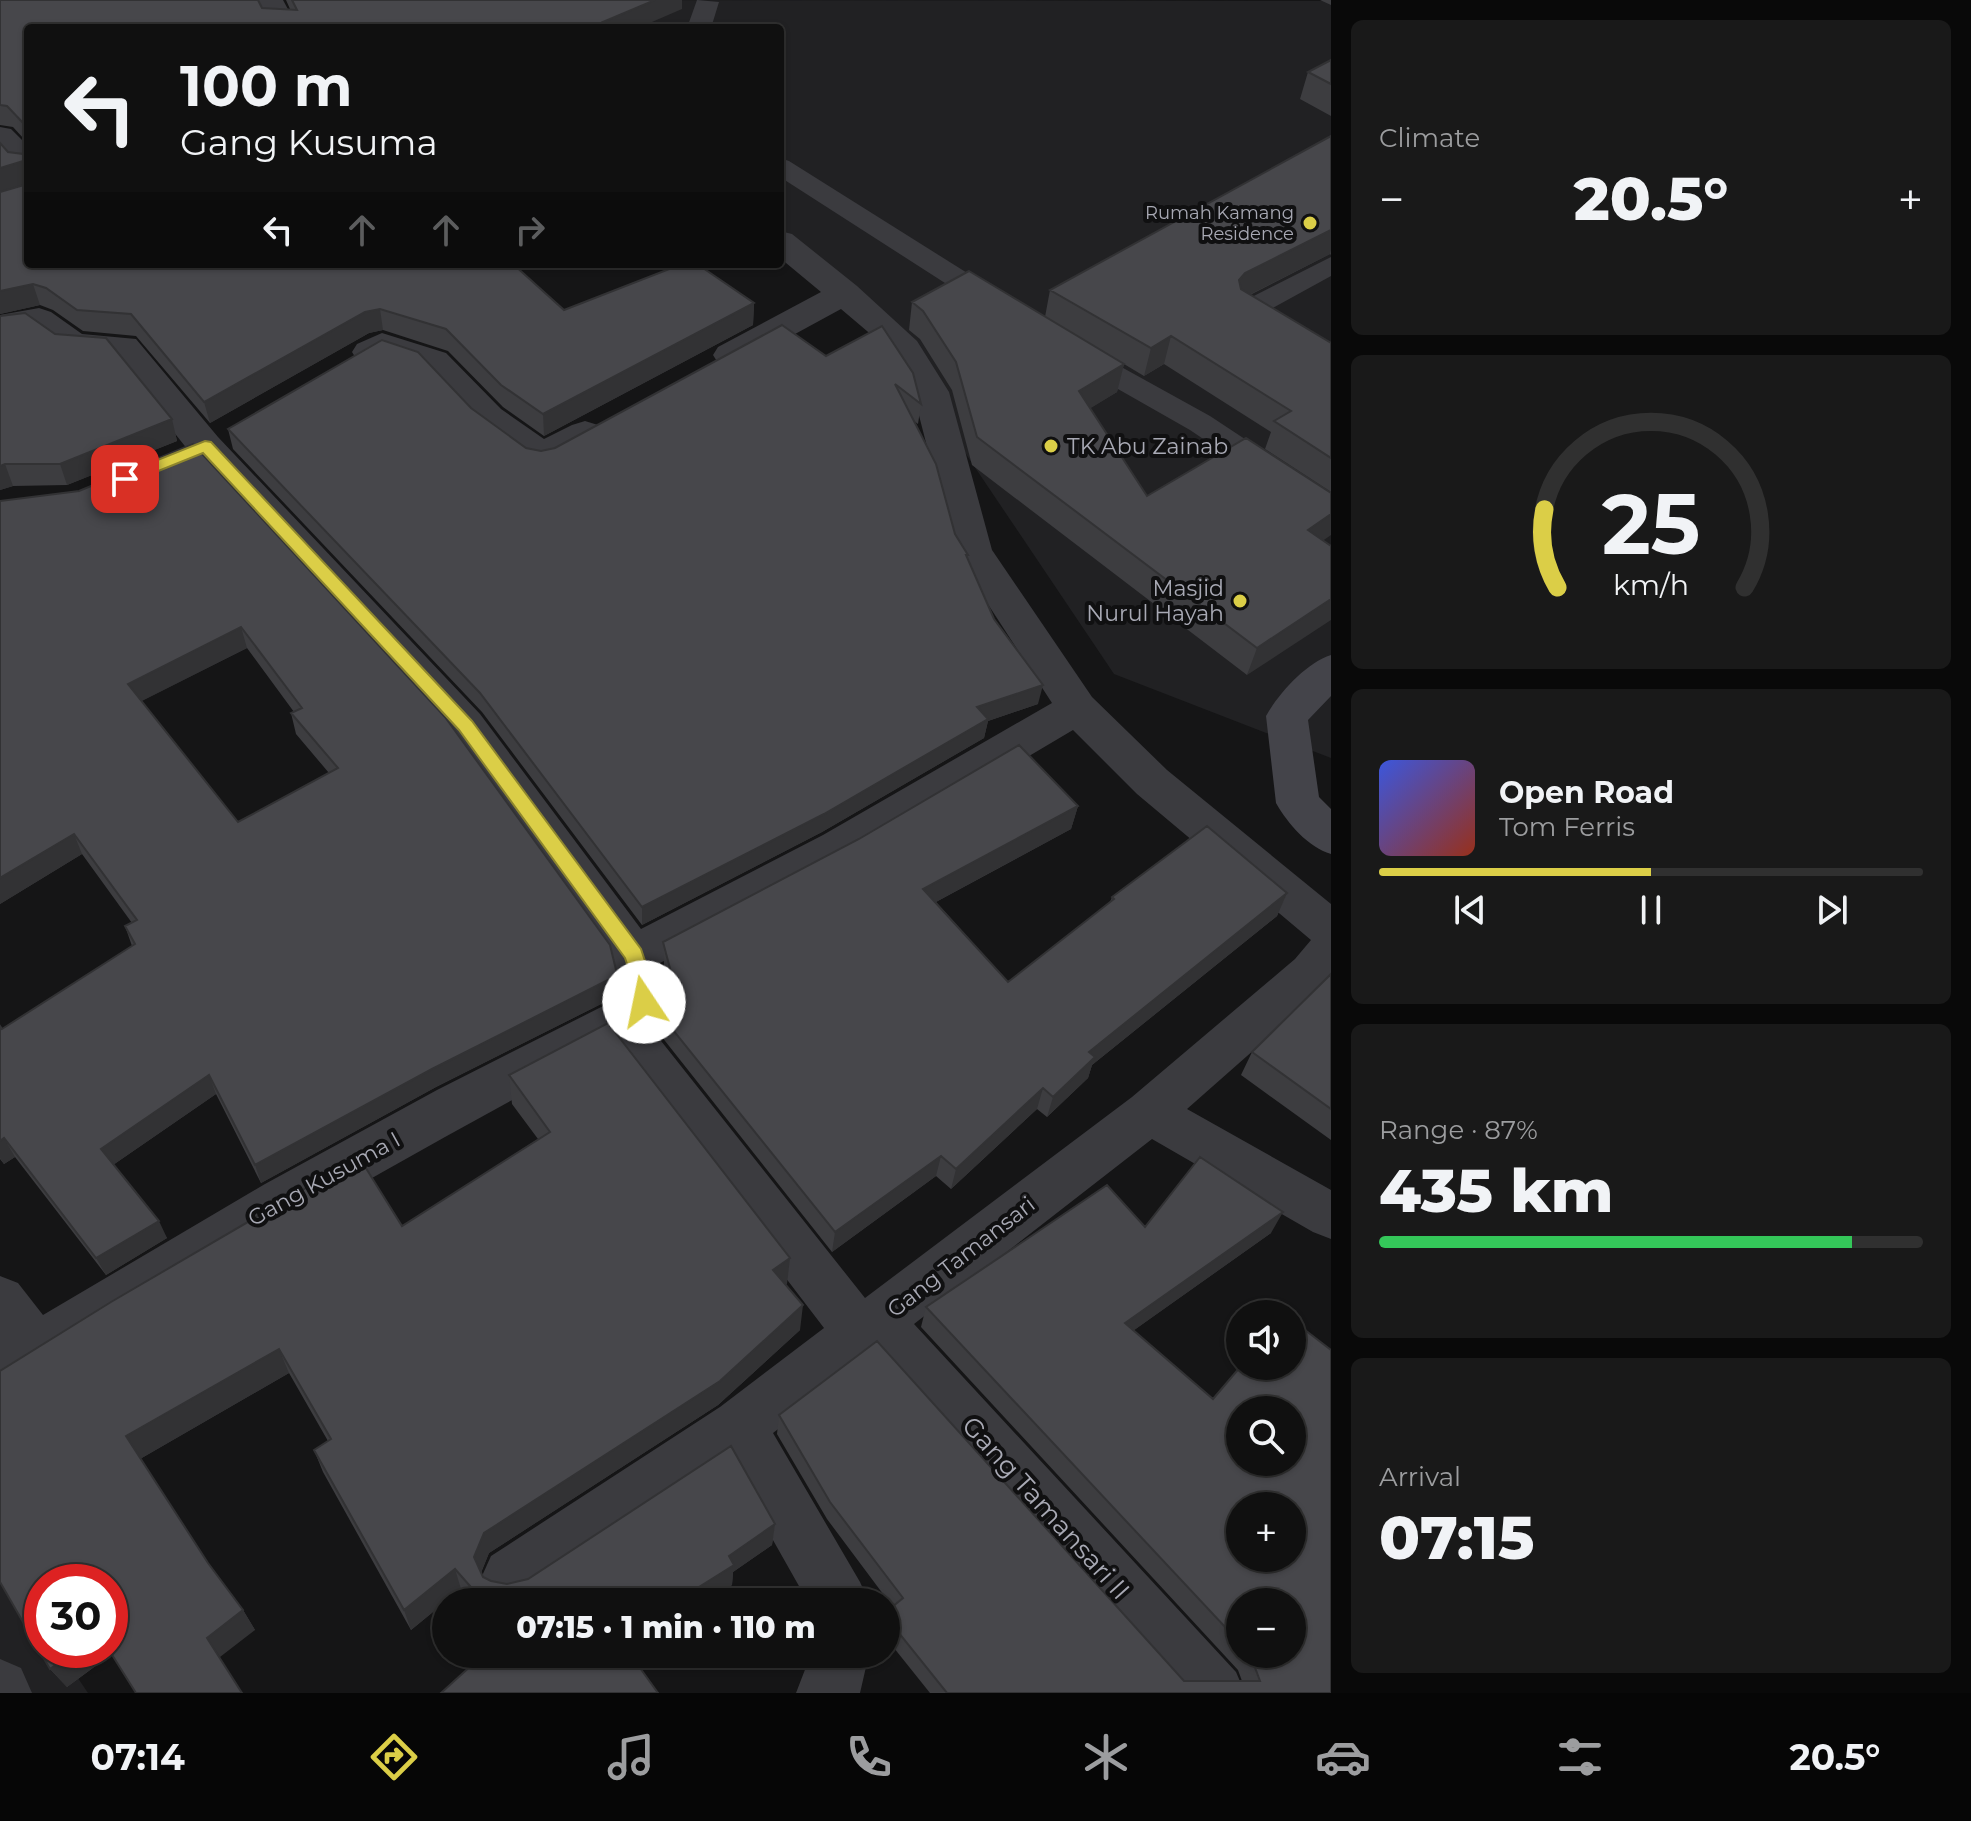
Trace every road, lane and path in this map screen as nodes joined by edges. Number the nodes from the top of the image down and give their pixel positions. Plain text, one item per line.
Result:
1 (269, 0) edge
2 (707, 2) dead end
3 (281, 24) edge
4 (700, 24) edge
5 (0, 136) edge
6 (24, 160) edge
7 (784, 169) edge
8 (784, 244) edge
9 (1331, 265) edge
10 (845, 293) junction
11 (1248, 310) edge
12 (1019, 318) edge
13 (0, 326) edge
14 (1060, 343) edge
15 (344, 364) edge
16 (708, 367) edge
17 (611, 419) edge
18 (1331, 511) edge
19 (1331, 670) edge
20 (1077, 708) junction
21 (1331, 837) edge
22 (1331, 930) edge
23 (1331, 949) edge
24 (632, 989) junction
25 (1149, 1112) junction
26 (1331, 1216) edge
27 (0, 1300) edge
28 (869, 1328) junction
29 (18, 1361) edge
30 (739, 1426) junction
31 (511, 1576) dead end
32 (832, 1588) edge
33 (837, 1668) edge
34 (826, 1693) edge
35 (1215, 1693) edge

1 - 3 street
2 - 4 lane
5 - 6 street
7 - 12 lane
8 - 10 street
9 - 11 lane
10 - 16 street
10 - 20 street
13 - 24 street, Gang Tamansari II
14 - 18 lane
15 - 17 street
19 - 21 main road
20 - 22 street
20 - 24 street, Gang Kusuma I
23 - 25 street, Gang Tamansari
24 - 28 street, Gang Tamansari II
24 - 29 street, Gang Kusuma I
25 - 26 street
25 - 28 street, Gang Tamansari
27 - 29 street
28 - 30 street, Gang Tamansari
28 - 35 street, Gang Tamansari II
30 - 31 street, Gang Tamansari
30 - 32 street
33 - 34 street

